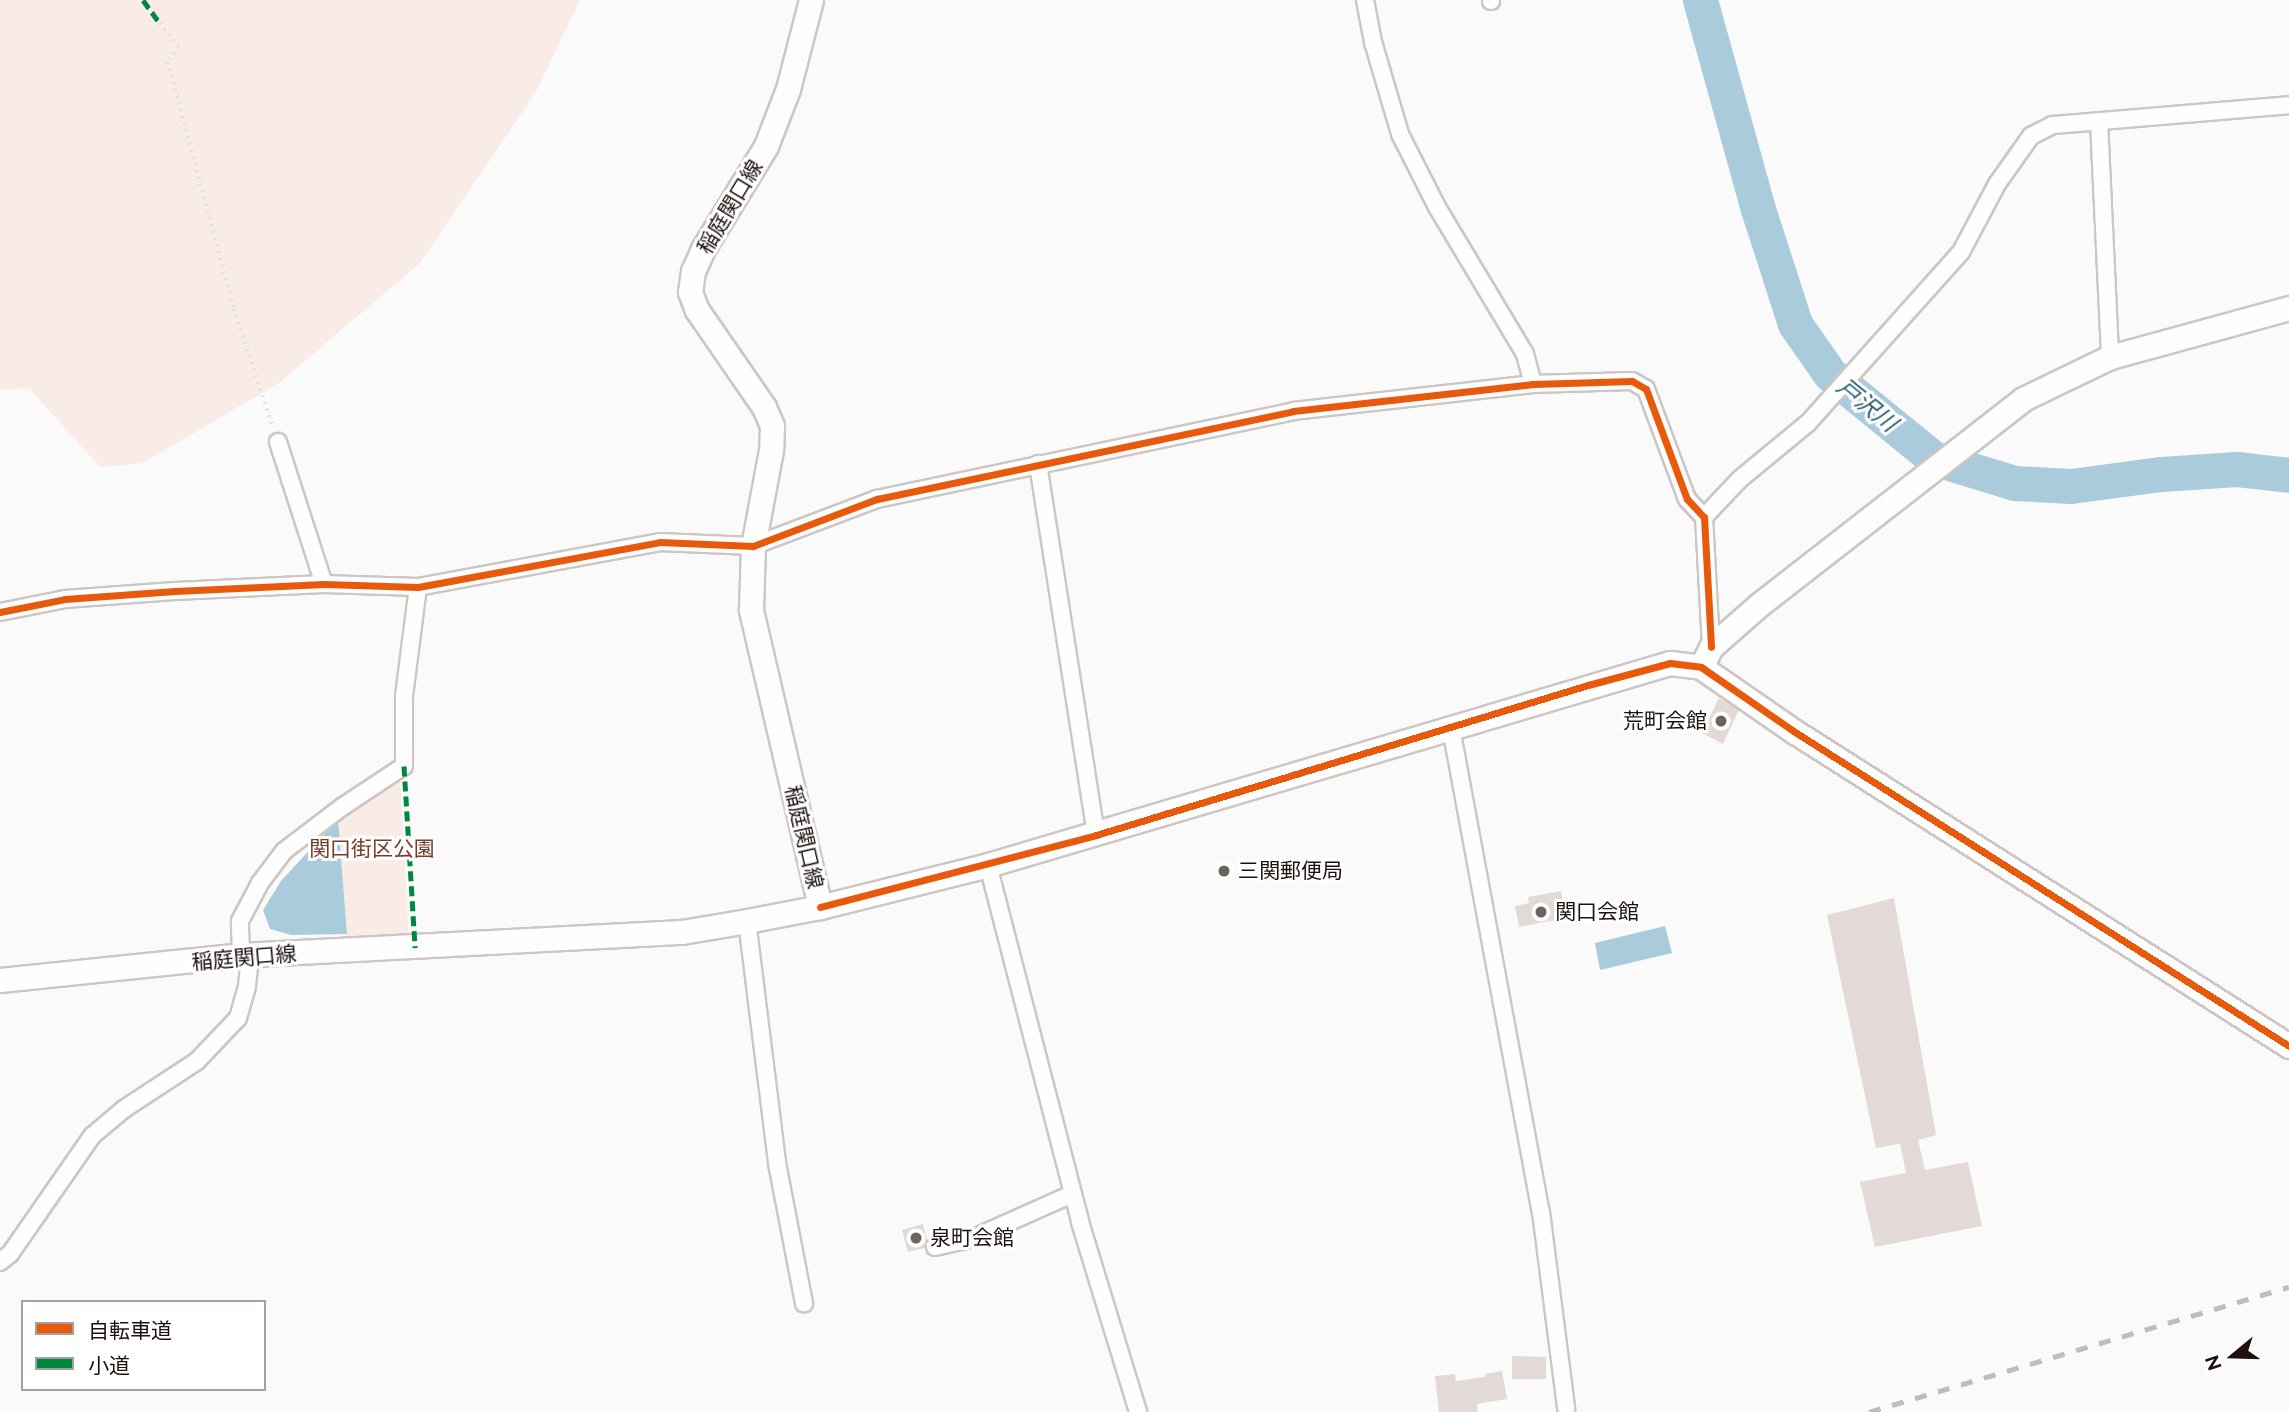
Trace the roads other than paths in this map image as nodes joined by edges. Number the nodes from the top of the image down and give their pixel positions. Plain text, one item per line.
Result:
1 (811, 0) edge
2 (1365, 0) edge
3 (2289, 105) edge
4 (2099, 121) junction
5 (2289, 308) edge
6 (2110, 357) junction
7 (1534, 384) junction
8 (278, 442) road end
9 (1038, 464) junction
10 (1703, 517) junction
11 (753, 546) junction
12 (324, 583) junction
13 (418, 587) junction
14 (0, 612) edge
15 (1706, 657) junction
16 (1451, 728) junction
17 (1096, 835) junction
18 (988, 865) junction
19 (820, 907) junction
20 (747, 921) junction
21 (246, 955) junction
22 (0, 980) edge
23 (2289, 1046) edge
24 (1072, 1194) junction
25 (935, 1247) dead end
26 (0, 1262) edge
27 (804, 1303) dead end
28 (1566, 1408) dead end
29 (1138, 1412) edge

1 - 11 street, 稲庭関口線
2 - 7 street
3 - 4 street
4 - 6 street
4 - 10 street
5 - 6 street
6 - 15 street
7 - 9 street
7 - 10 street
8 - 12 street
9 - 11 street
9 - 17 street
10 - 15 street
11 - 13 street
11 - 19 street, 稲庭関口線
12 - 13 street
12 - 14 street
13 - 21 street
15 - 16 street
15 - 23 street
16 - 17 street
16 - 28 street
17 - 18 street
18 - 19 street
18 - 24 street
19 - 20 street, 稲庭関口線
20 - 21 street, 稲庭関口線
20 - 27 street
21 - 22 street, 稲庭関口線
21 - 26 street
24 - 25 street
24 - 29 street

